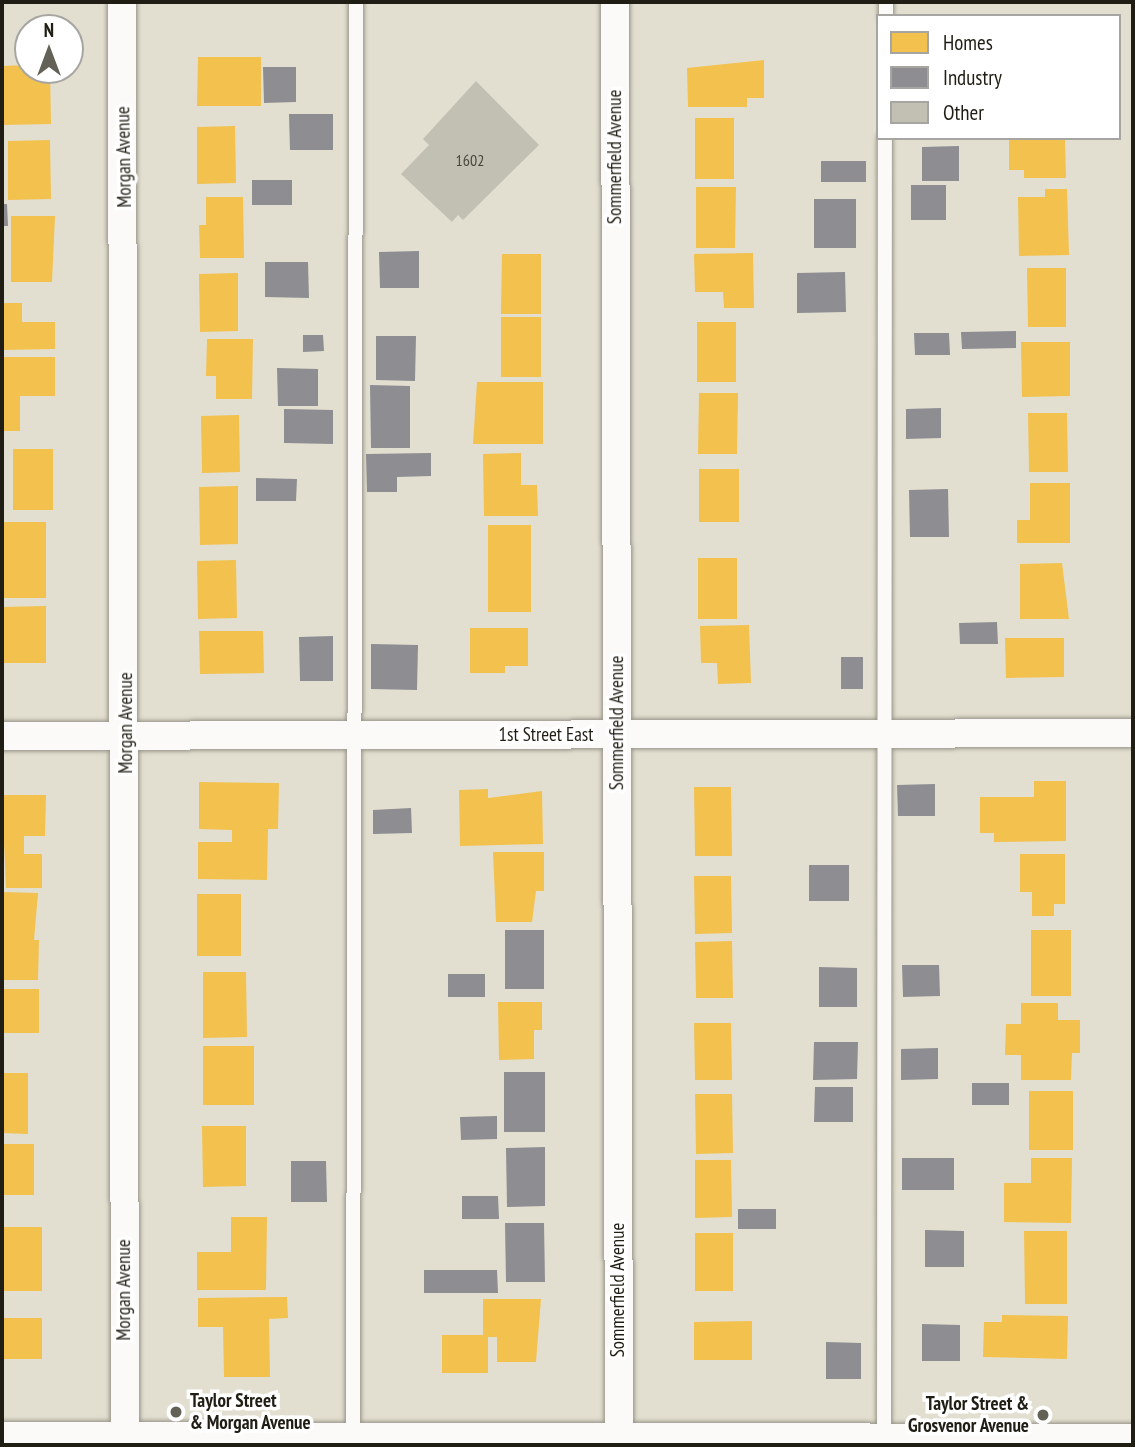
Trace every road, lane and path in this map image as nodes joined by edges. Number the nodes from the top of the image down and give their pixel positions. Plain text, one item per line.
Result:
1 (122, 2) edge
2 (356, 2) edge
3 (615, 2) edge
4 (885, 140) edge
5 (1133, 733) edge
6 (882, 734) junction
7 (353, 735) junction
8 (617, 735) junction
9 (2, 736) edge
10 (126, 736) junction
11 (2, 1441) edge
12 (619, 1443) edge
13 (1133, 1443) edge
14 (125, 1444) edge
15 (353, 1444) edge
16 (884, 1444) edge

1 - 10 street, Morgan Avenue
2 - 7 lane
3 - 8 street, Sommerfield Avenue
4 - 6 lane
5 - 6 street, 1st Street East
6 - 8 street, 1st Street East
6 - 16 lane
7 - 8 street, 1st Street East
7 - 10 street, 1st Street East
7 - 15 lane
8 - 12 street, Sommerfield Avenue
9 - 10 street, 1st Street East
10 - 14 street, Morgan Avenue
11 - 14 main road
12 - 15 main road
12 - 16 main road
13 - 16 main road
14 - 15 main road

